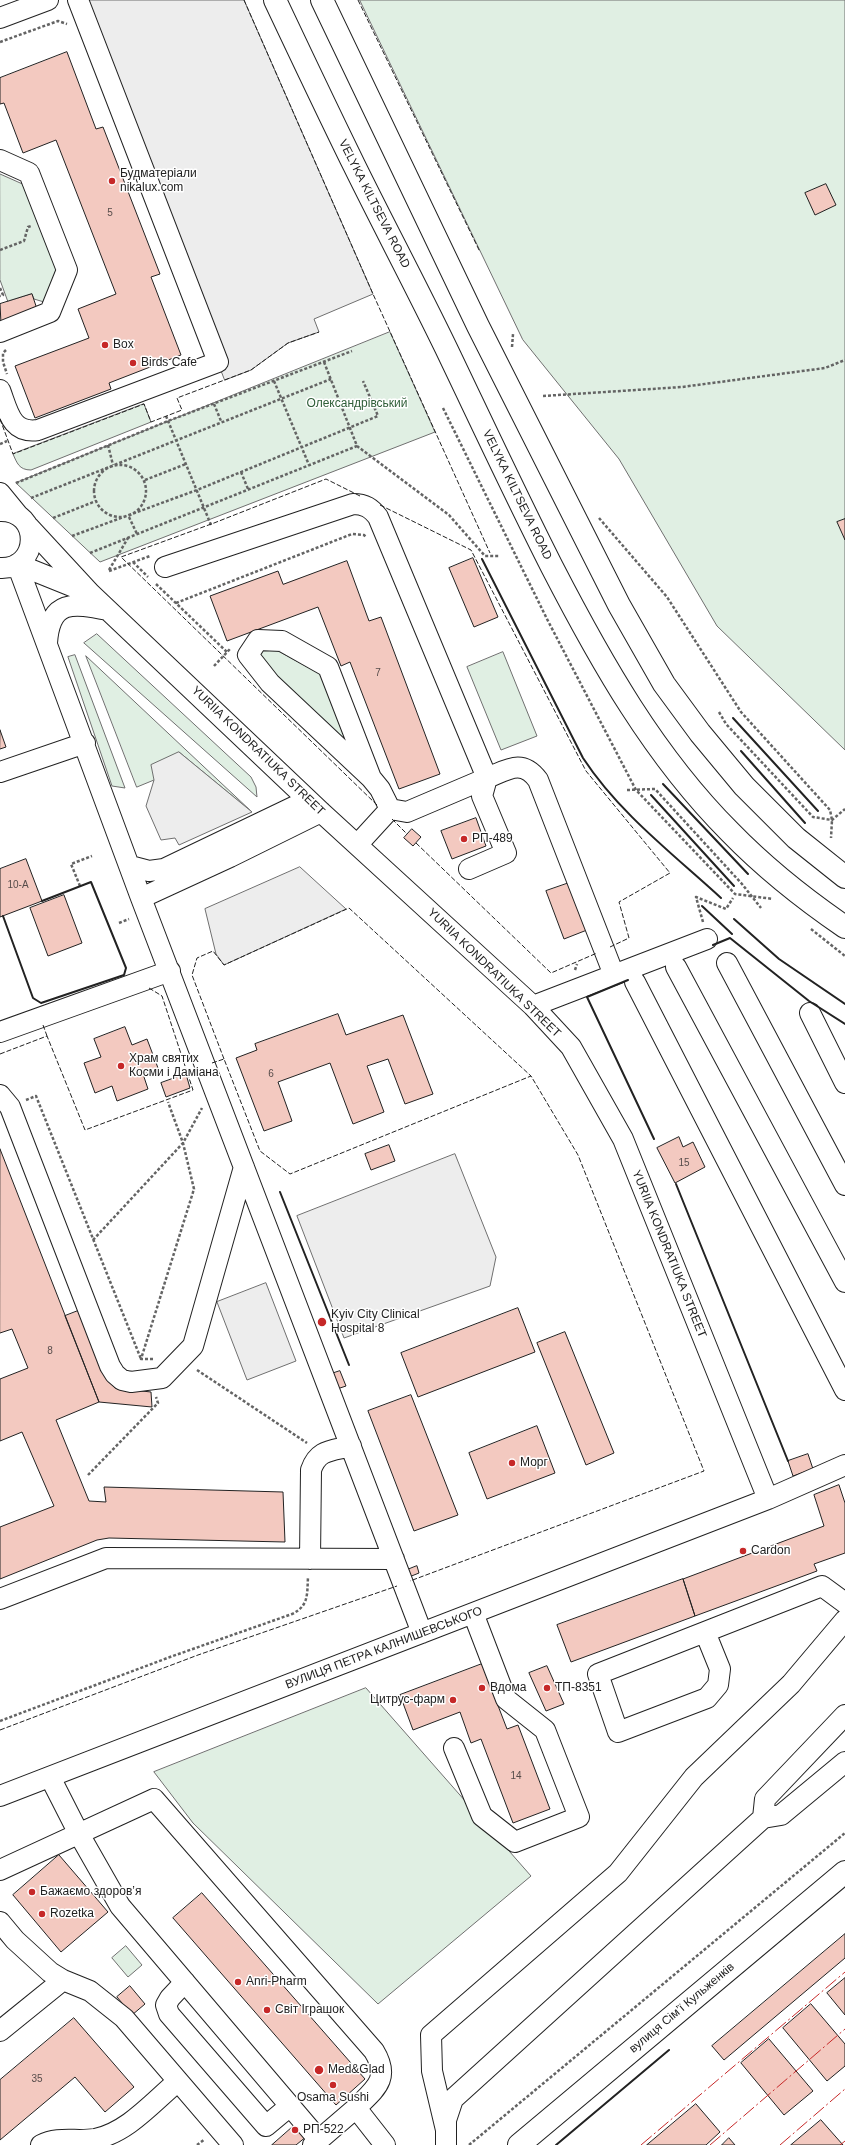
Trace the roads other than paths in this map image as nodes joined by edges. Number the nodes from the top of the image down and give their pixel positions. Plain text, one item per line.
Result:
1 (48, 0) edge
2 (78, 0) edge
3 (275, 0) edge
4 (322, 0) edge
5 (0, 18) edge
6 (0, 160) edge
7 (0, 332) edge
8 (0, 390) edge
9 (8, 488) edge
10 (15, 518) edge
11 (5, 567) edge
12 (165, 567) dead end
13 (90, 593) junction
14 (110, 610) junction
15 (47, 643) junction
16 (85, 744) junction
17 (0, 772) edge
18 (371, 778) junction
19 (487, 778) junction
20 (315, 806) junction
21 (390, 809) junction
22 (358, 844) junction
23 (130, 866) junction
24 (469, 868) dead end
25 (845, 877) edge
26 (141, 898) junction
27 (845, 927) edge
28 (707, 939) road end
29 (727, 964) dead end
30 (676, 967) dead end
31 (170, 971) junction
32 (614, 975) junction
33 (635, 982) dead end
34 (533, 1006) junction
35 (810, 1013) dead end
36 (0, 1032) edge
37 (845, 1083) edge
38 (0, 1095) edge
39 (244, 1167) junction
40 (845, 1184) edge
41 (845, 1282) edge
42 (845, 1390) edge
43 (351, 1446) junction
44 (845, 1465) edge
45 (768, 1499) junction
46 (310, 1559) junction
47 (394, 1559) junction
48 (0, 1599) edge
49 (845, 1603) edge
50 (473, 1613) junction
51 (845, 1620) edge
52 (706, 1632) junction
53 (422, 1633) junction
54 (845, 1715) edge
55 (454, 1748) dead end
56 (845, 1762) edge
57 (50, 1776) junction
58 (0, 1796) edge
59 (763, 1818) junction
60 (79, 1834) junction
61 (0, 1870) edge
62 (845, 1872) edge
63 (0, 1922) edge
64 (7, 1943) edge
65 (63, 1980) junction
66 (185, 1982) junction
67 (0, 2031) edge
68 (177, 2082) junction
69 (290, 2106) junction
70 (356, 2108) junction
71 (446, 2137) edge
72 (316, 2142) edge
73 (41, 2145) edge
74 (232, 2145) edge
75 (385, 2145) edge
76 (519, 2145) edge

1 - 5 street
2 - 8 street
3 - 27 main road, VELYKA KILTSEVA ROAD
4 - 25 main road
6 - 7 street
9 - 10 street, YURIIA KONDRATIUKA STREET
10 - 11 street
10 - 13 street, YURIIA KONDRATIUKA STREET
11 - 13 street, YURIIA KONDRATIUKA STREET
11 - 15 street
12 - 19 street
13 - 14 street, YURIIA KONDRATIUKA STREET
14 - 15 street
14 - 20 street, YURIIA KONDRATIUKA STREET
15 - 16 street
16 - 17 street
16 - 23 street
18 - 18 street
18 - 21 street
19 - 21 street
19 - 24 street
19 - 32 street
20 - 22 street, YURIIA KONDRATIUKA STREET
20 - 23 street
20 - 26 street
21 - 22 street
22 - 34 street, YURIIA KONDRATIUKA STREET
23 - 26 street
26 - 31 street
28 - 32 street
29 - 40 street
30 - 41 street
31 - 36 street
31 - 39 street
32 - 34 street
33 - 42 street
34 - 45 street, YURIIA KONDRATIUKA STREET
35 - 37 street
38 - 39 street
39 - 43 street
43 - 46 street
43 - 47 street
44 - 45 street, ВУЛИЦЯ ПЕТРА КАЛНИШЕВСЬКОГО
45 - 50 street, ВУЛИЦЯ ПЕТРА КАЛНИШЕВСЬКОГО
46 - 47 street
46 - 48 street
47 - 53 street
49 - 52 street
50 - 53 street, ВУЛИЦЯ ПЕТРА КАЛНИШЕВСЬКОГО
50 - 55 street
51 - 71 street
52 - 52 street
53 - 57 street, ВУЛИЦЯ ПЕТРА КАЛНИШЕВСЬКОГО
54 - 59 street
56 - 59 street
57 - 58 street, ВУЛИЦЯ ПЕТРА КАЛНИШЕВСЬКОГО
57 - 60 street
59 - 71 street
60 - 61 street
60 - 66 street
60 - 70 street
62 - 76 main road, вулиця Сімʼї Кульженків
63 - 64 street
64 - 65 street
65 - 67 street
65 - 68 street
66 - 69 street
66 - 69 street
68 - 73 street
68 - 74 street
69 - 72 street
70 - 72 street
70 - 75 street

